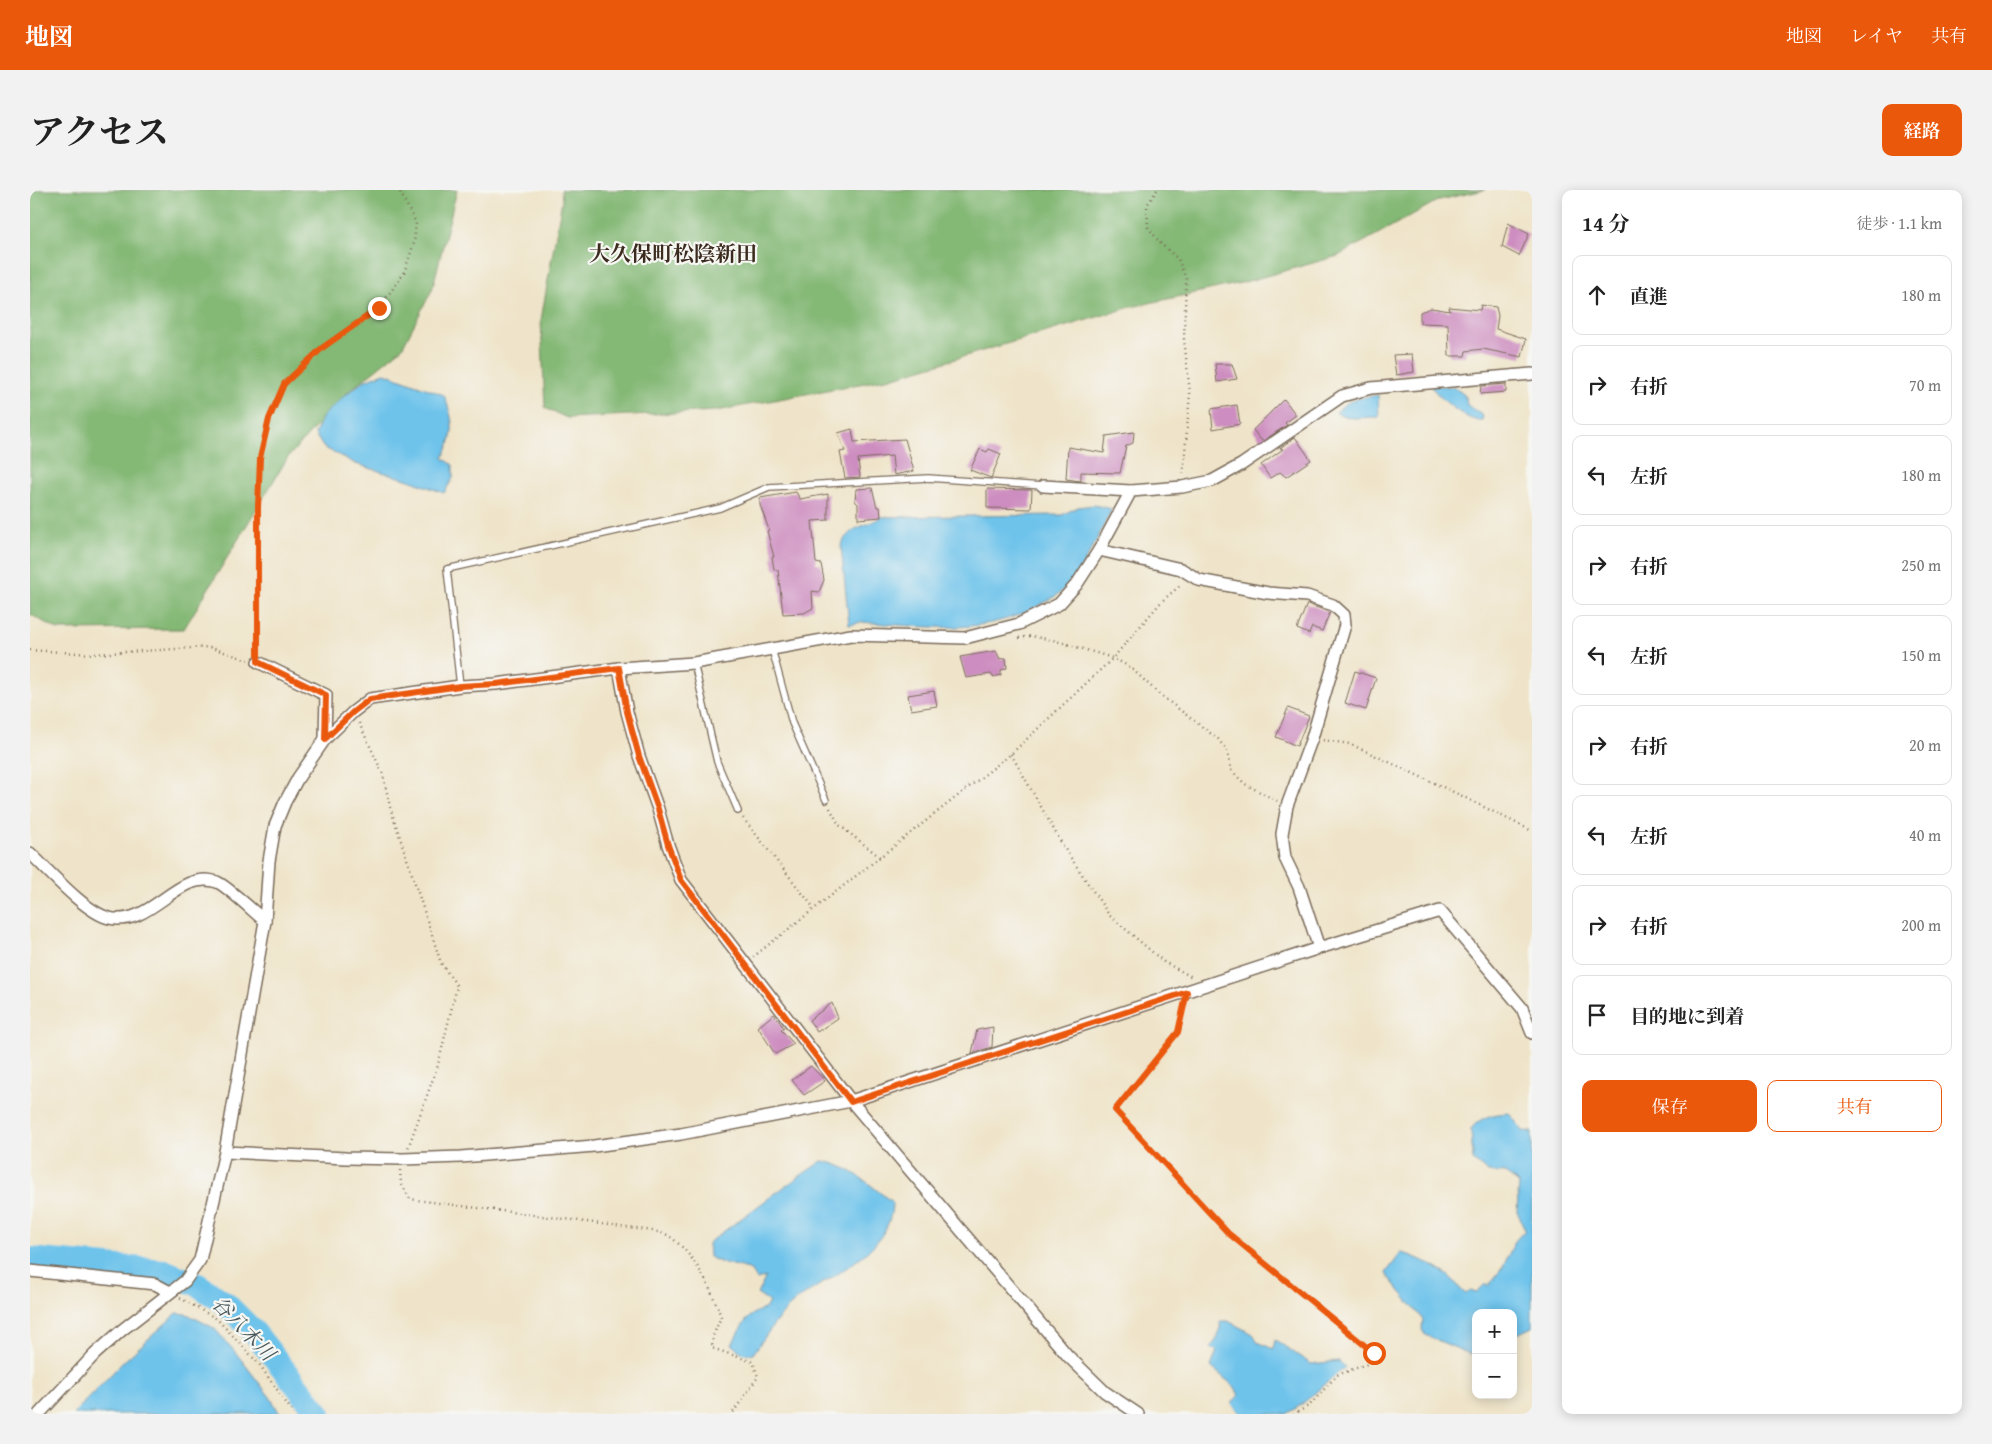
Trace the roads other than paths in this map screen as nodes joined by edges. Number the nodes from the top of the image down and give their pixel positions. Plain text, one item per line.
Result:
1 (1532, 374) edge
2 (1043, 486) joint
3 (1131, 491) junction
4 (1099, 550) junction
5 (772, 649) junction
6 (258, 662) road end
7 (694, 663) junction
8 (619, 668) junction
9 (460, 686) junction
10 (325, 739) junction
11 (826, 800) road end
12 (738, 811) road end
13 (30, 853) edge
14 (265, 920) junction
15 (1320, 948) junction
16 (1532, 1033) edge
17 (851, 1102) junction
18 (225, 1152) junction
19 (30, 1271) edge
20 (170, 1292) junction
21 (39, 1414) edge
22 (1138, 1414) edge

1 - 3 street
2 - 3 street
2 - 9 lane
3 - 4 street
4 - 5 street
4 - 15 street
5 - 7 street
5 - 11 lane
6 - 10 street
7 - 8 street
7 - 12 lane
8 - 9 street
8 - 17 street
9 - 10 street
10 - 14 street
13 - 14 street
14 - 18 street
15 - 16 street
15 - 17 street
17 - 18 street
17 - 22 street
18 - 20 street
19 - 20 street
20 - 21 street

